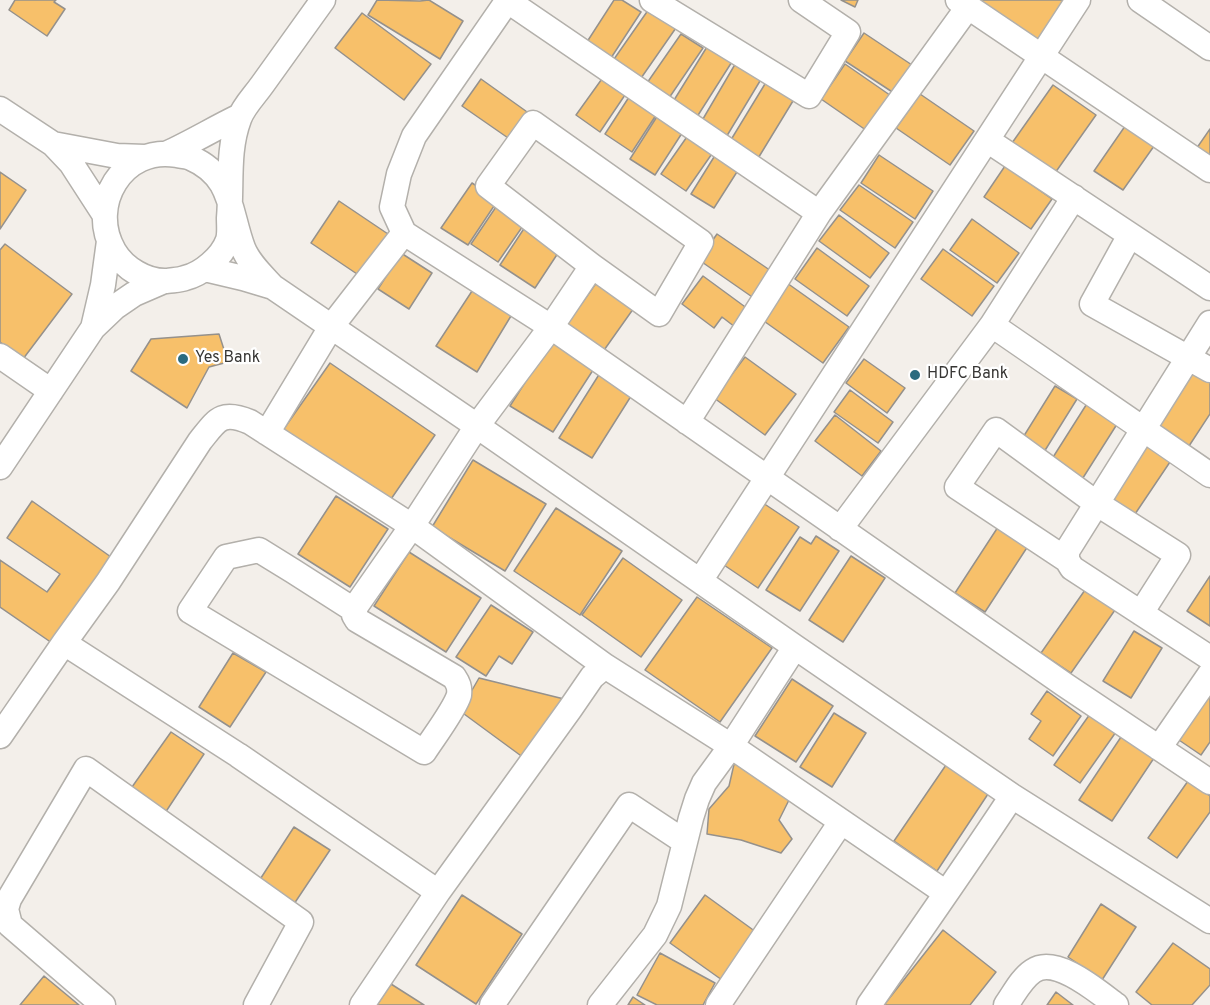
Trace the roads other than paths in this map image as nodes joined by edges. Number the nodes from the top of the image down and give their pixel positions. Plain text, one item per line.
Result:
1 (323, 0) edge
2 (508, 0) edge
3 (652, 0) edge
4 (801, 0) edge
5 (1078, 0) edge
6 (1140, 0) edge
7 (963, 3) edge
8 (1210, 48) edge
9 (1041, 56) junction
10 (0, 109) edge
11 (240, 116) junction
12 (987, 140) junction
13 (53, 144) junction
14 (157, 155) junction
15 (1210, 170) edge
16 (1074, 197) junction
17 (231, 203) junction
18 (819, 213) junction
19 (104, 214) junction
20 (404, 233) junction
21 (1130, 235) junction
22 (108, 241) junction
23 (592, 267) junction
24 (205, 269) junction
25 (164, 281) junction
26 (273, 288) junction
27 (1210, 288) edge
28 (1210, 323) edge
29 (992, 325) junction
30 (331, 327) junction
31 (551, 327) junction
32 (93, 328) junction
33 (0, 356) edge
34 (1189, 357) junction
35 (1210, 370) edge
36 (51, 391) junction
37 (687, 422) junction
38 (477, 426) junction
39 (1143, 429) junction
40 (267, 433) junction
41 (0, 467) edge
42 (1210, 475) edge
43 (767, 478) junction
44 (1096, 503) junction
45 (412, 526) junction
46 (840, 529) junction
47 (1066, 560) junction
48 (699, 581) junction
49 (354, 610) junction
50 (1141, 613) junction
51 (64, 643) junction
52 (795, 647) junction
53 (1210, 658) edge
54 (605, 666) junction
55 (1210, 674) edge
56 (0, 736) edge
57 (731, 746) junction
58 (1159, 748) junction
59 (1210, 782) edge
60 (1012, 796) junction
61 (842, 822) junction
62 (685, 842) junction
63 (438, 892) junction
64 (946, 893) junction
65 (1210, 921) edge
66 (103, 1005) edge
67 (256, 1005) edge
68 (362, 1005) edge
69 (492, 1005) edge
70 (600, 1005) edge
71 (718, 1005) edge
72 (869, 1005) edge
73 (1006, 1005) edge
74 (1116, 1005) edge

1 - 11 street
2 - 18 street
2 - 20 street
3 - 4 street
5 - 9 street
6 - 8 street
7 - 9 street
7 - 18 street
9 - 12 street
9 - 15 street
10 - 13 street
11 - 14 street
11 - 17 street
12 - 16 street
12 - 43 street
13 - 14 street
13 - 19 street
14 - 17 street
14 - 19 street
16 - 21 street
16 - 29 street
17 - 24 street
17 - 26 street
18 - 37 street
19 - 22 street
20 - 30 street
20 - 31 street
21 - 27 street
21 - 34 street
22 - 25 street
22 - 32 street
23 - 23 street
23 - 31 street
24 - 25 street
24 - 26 street
25 - 32 street
26 - 30 street
28 - 34 street
29 - 39 street
29 - 46 street
30 - 38 street
30 - 40 street
31 - 37 street
31 - 38 street
32 - 36 street
33 - 36 street
34 - 35 street
34 - 39 street
36 - 41 street
37 - 43 street
38 - 45 street
38 - 48 street
39 - 42 street
39 - 44 street
40 - 45 street
40 - 51 street
43 - 46 street
43 - 48 street
44 - 47 street
44 - 47 street
44 - 50 street
45 - 49 street
45 - 54 street
46 - 58 street
47 - 50 street
48 - 52 street
49 - 49 street
50 - 53 street
51 - 56 street
51 - 63 street
52 - 57 street
52 - 60 street
54 - 57 street
54 - 63 street
55 - 58 street
57 - 61 street
57 - 62 street
58 - 59 street
60 - 64 street
60 - 65 street
61 - 64 street
61 - 71 street
62 - 69 street
62 - 70 street
63 - 68 street
64 - 72 street
66 - 67 street
73 - 74 street

